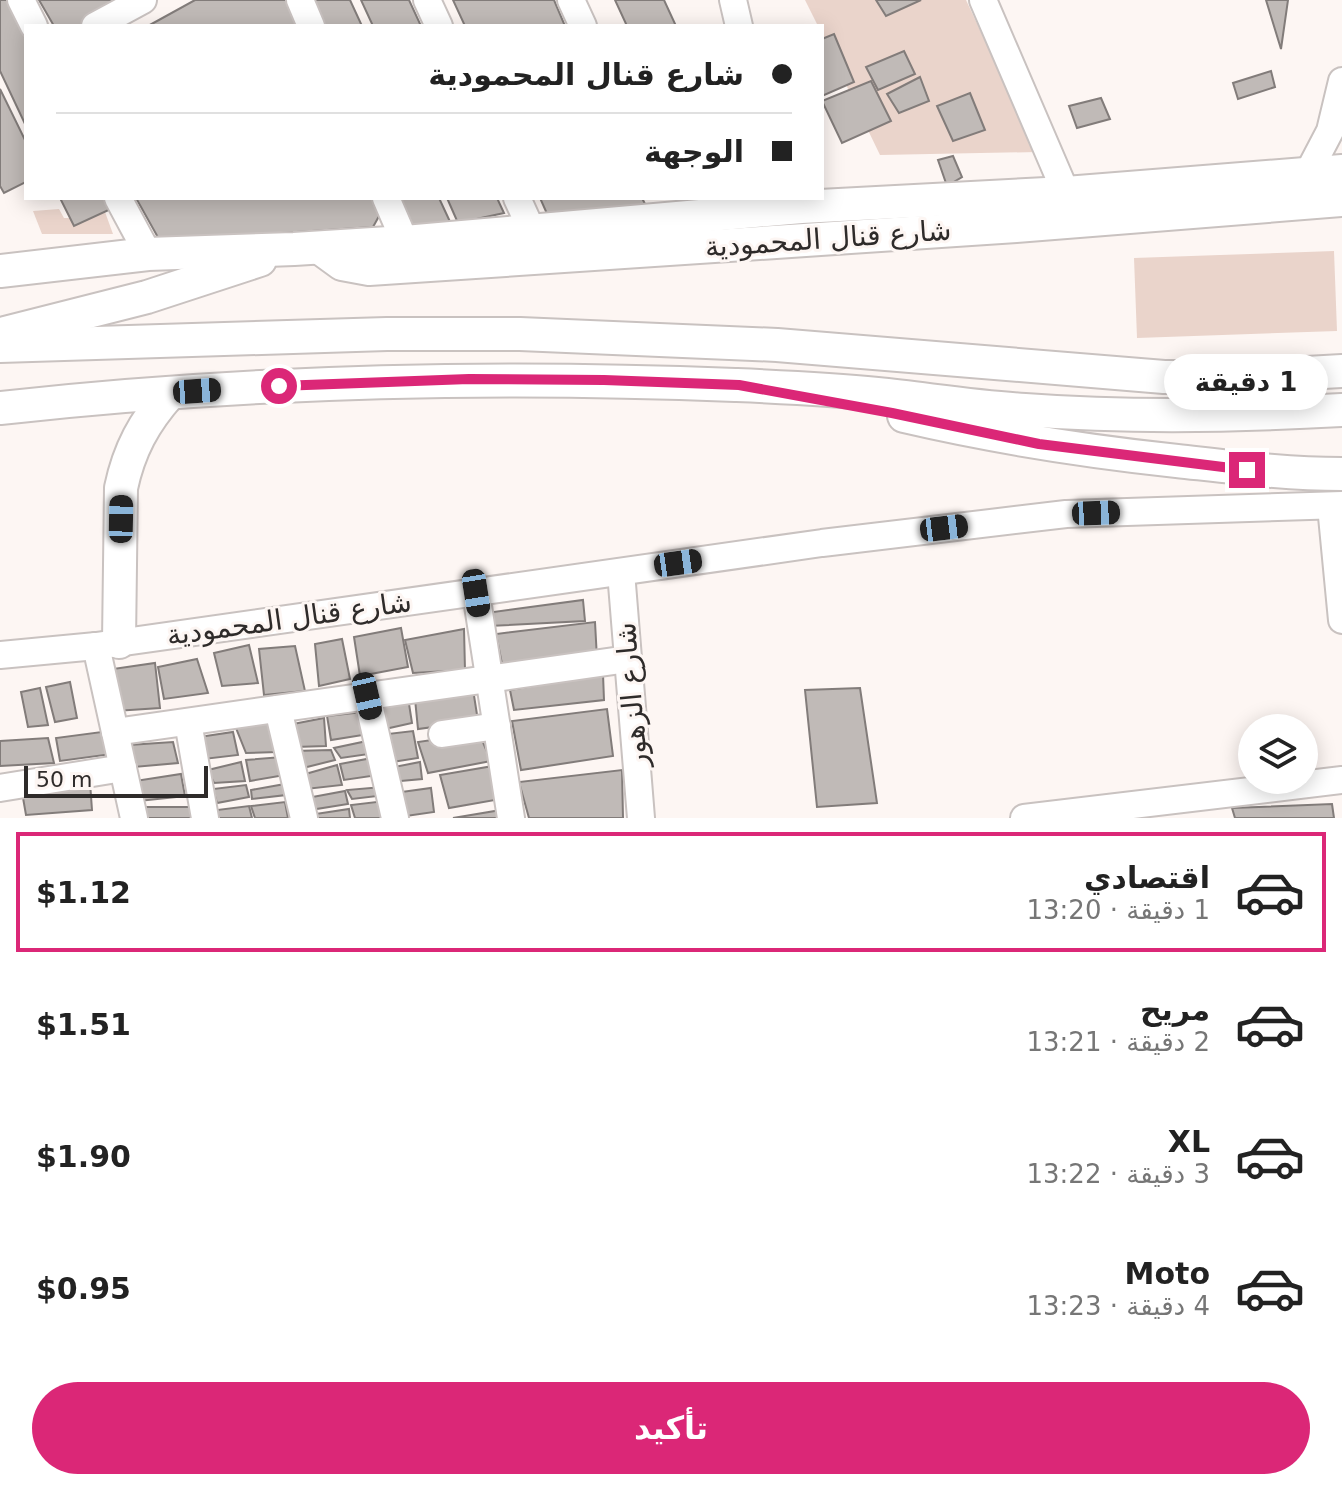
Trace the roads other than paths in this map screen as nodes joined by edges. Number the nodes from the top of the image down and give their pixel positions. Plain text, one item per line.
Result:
1 (21, 0) edge
2 (143, 0) edge
3 (300, 0) edge
4 (427, 0) edge
5 (571, 0) edge
6 (733, 0) edge
7 (983, 0) edge
8 (33, 24) edge
9 (99, 24) edge
10 (310, 24) edge
11 (438, 24) edge
12 (582, 24) edge
13 (739, 24) edge
14 (1342, 81) edge
15 (1342, 171) edge
16 (1308, 173) junction
17 (1066, 193) junction
18 (119, 200) edge
19 (387, 200) edge
20 (518, 200) edge
21 (1342, 200) edge
22 (799, 203) edge
23 (666, 208) edge
24 (532, 231) junction
25 (405, 242) junction
26 (307, 248) junction
27 (148, 254) junction
28 (7, 264) edge
29 (0, 334) edge
30 (0, 346) edge
31 (1342, 371) edge
32 (739, 385) junction
33 (170, 393) junction
34 (0, 408) edge
35 (1342, 410) edge
36 (1342, 474) edge
37 (1337, 505) edge
38 (621, 572) junction
39 (476, 593) junction
40 (1342, 620) edge
41 (108, 644) junction
42 (0, 655) edge
43 (628, 659) junction
44 (489, 678) junction
45 (367, 696) junction
46 (278, 709) junction
47 (188, 722) junction
48 (497, 726) junction
49 (115, 732) junction
50 (442, 734) dead end
51 (123, 768) junction
52 (1342, 780) edge
53 (0, 788) edge
54 (134, 818) edge
55 (205, 818) edge
56 (304, 818) edge
57 (395, 818) edge
58 (511, 818) edge
59 (641, 818) edge
60 (1024, 818) edge

1 - 8 street
2 - 9 street
3 - 10 street
4 - 11 street
5 - 12 street
6 - 13 street
7 - 17 street
14 - 16 street
15 - 16 main road, شارع قنال المحمودية
16 - 17 main road, شارع قنال المحمودية
17 - 22 main road, شارع قنال المحمودية
18 - 27 street
19 - 25 street
20 - 24 street
21 - 26 main road, شارع قنال المحمودية
22 - 23 main road, شارع قنال المحمودية
23 - 24 main road, شارع قنال المحمودية
24 - 25 main road, شارع قنال المحمودية
25 - 26 main road, شارع قنال المحمودية
26 - 27 main road, شارع قنال المحمودية
26 - 29 main road
27 - 28 main road, شارع قنال المحمودية
30 - 31 main road
32 - 33 main road
32 - 35 main road
32 - 36 main road
33 - 34 main road
33 - 41 main road
37 - 38 street, شارع قنال المحمودية
37 - 40 street
38 - 39 street, شارع قنال المحمودية
38 - 43 street, شارع الزهور
39 - 41 street, شارع قنال المحمودية
39 - 44 street
41 - 42 street, شارع قنال المحمودية
41 - 49 street
43 - 44 street
43 - 59 street, شارع الزهور
44 - 45 street
44 - 48 street
45 - 46 street
45 - 57 street
46 - 47 street
46 - 56 street
47 - 49 street
47 - 55 street
48 - 50 street
48 - 58 street
49 - 51 street
51 - 53 street
51 - 54 street
52 - 60 street

